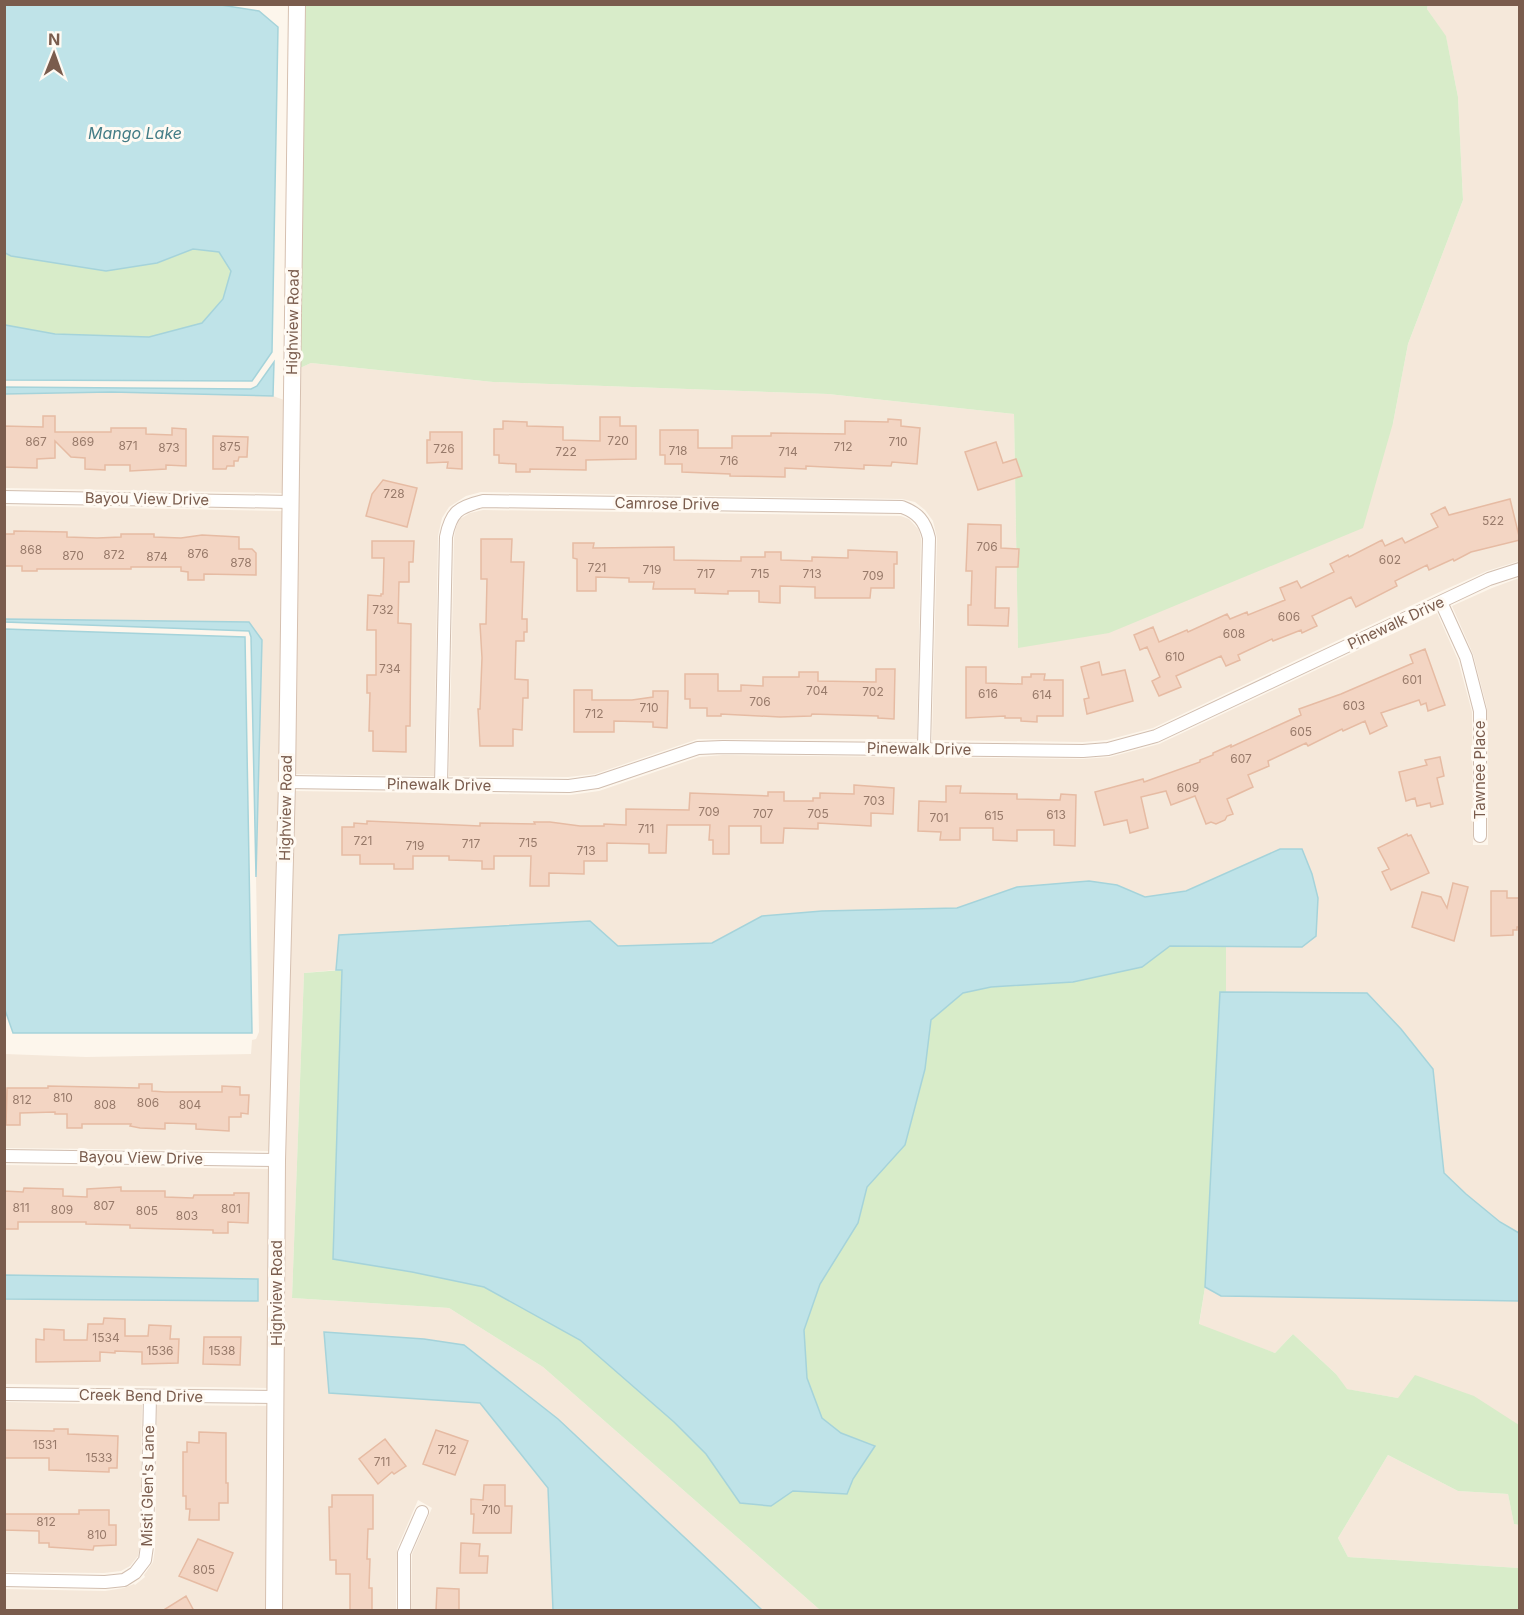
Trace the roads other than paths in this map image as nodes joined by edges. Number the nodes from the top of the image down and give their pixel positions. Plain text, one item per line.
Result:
1 (297, 4) edge
2 (4, 497) edge
3 (290, 502) junction
4 (1520, 569) edge
5 (1441, 602) junction
6 (924, 748) junction
7 (286, 782) junction
8 (441, 785) junction
9 (1480, 836) dead end
10 (4, 1156) edge
11 (277, 1160) junction
12 (4, 1394) edge
13 (150, 1396) junction
14 (277, 1397) junction
15 (422, 1512) dead end
16 (4, 1580) edge
17 (274, 1611) edge
18 (404, 1611) edge

1 - 3 street, Highview Road
2 - 3 street, Bayou View Drive
3 - 7 street, Highview Road
4 - 5 street, Pinewalk Drive
5 - 6 street, Pinewalk Drive
5 - 9 street, Tawnee Place
6 - 8 street, Pinewalk Drive
6 - 8 street, Camrose Drive
7 - 8 street, Pinewalk Drive
7 - 11 street, Highview Road
10 - 11 street, Bayou View Drive
11 - 14 street, Highview Road
12 - 13 street, Creek Bend Drive
13 - 14 street, Creek Bend Drive
13 - 16 street, Misti Glen's Lane
14 - 17 street, Highview Road
15 - 18 street

